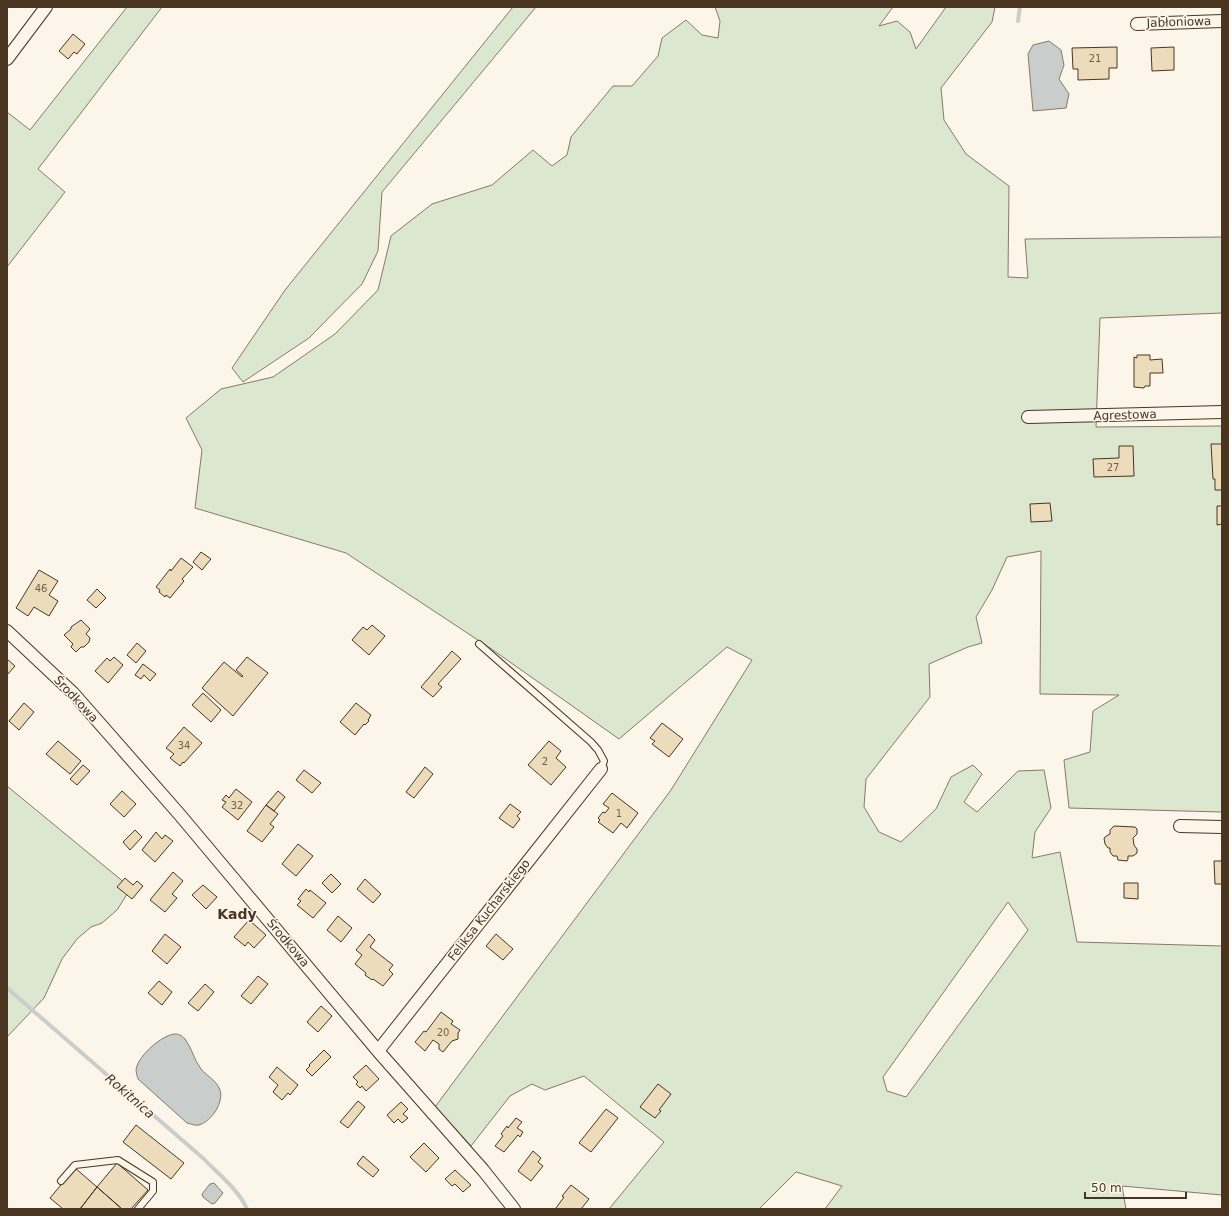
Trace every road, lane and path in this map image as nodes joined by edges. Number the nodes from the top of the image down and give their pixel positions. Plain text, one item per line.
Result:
1 (46, 7) edge
2 (1222, 21) edge
3 (1137, 24) dead end
4 (7, 59) edge
5 (1222, 412) edge
6 (1028, 417) dead end
7 (7, 630) edge
8 (479, 644) dead end
9 (601, 769) joint
10 (1180, 826) dead end
11 (1222, 827) edge
12 (378, 1051) junction
13 (61, 1181) dead end
14 (138, 1209) edge
15 (514, 1209) edge

1 - 4 street
2 - 3 street, Jabłoniowa
5 - 6 street, Agrestowa
7 - 12 street, Środkowa
8 - 9 lane
9 - 12 street, Feliksa Kucharskiego
10 - 11 street
12 - 15 street, Środkowa
13 - 14 lane

